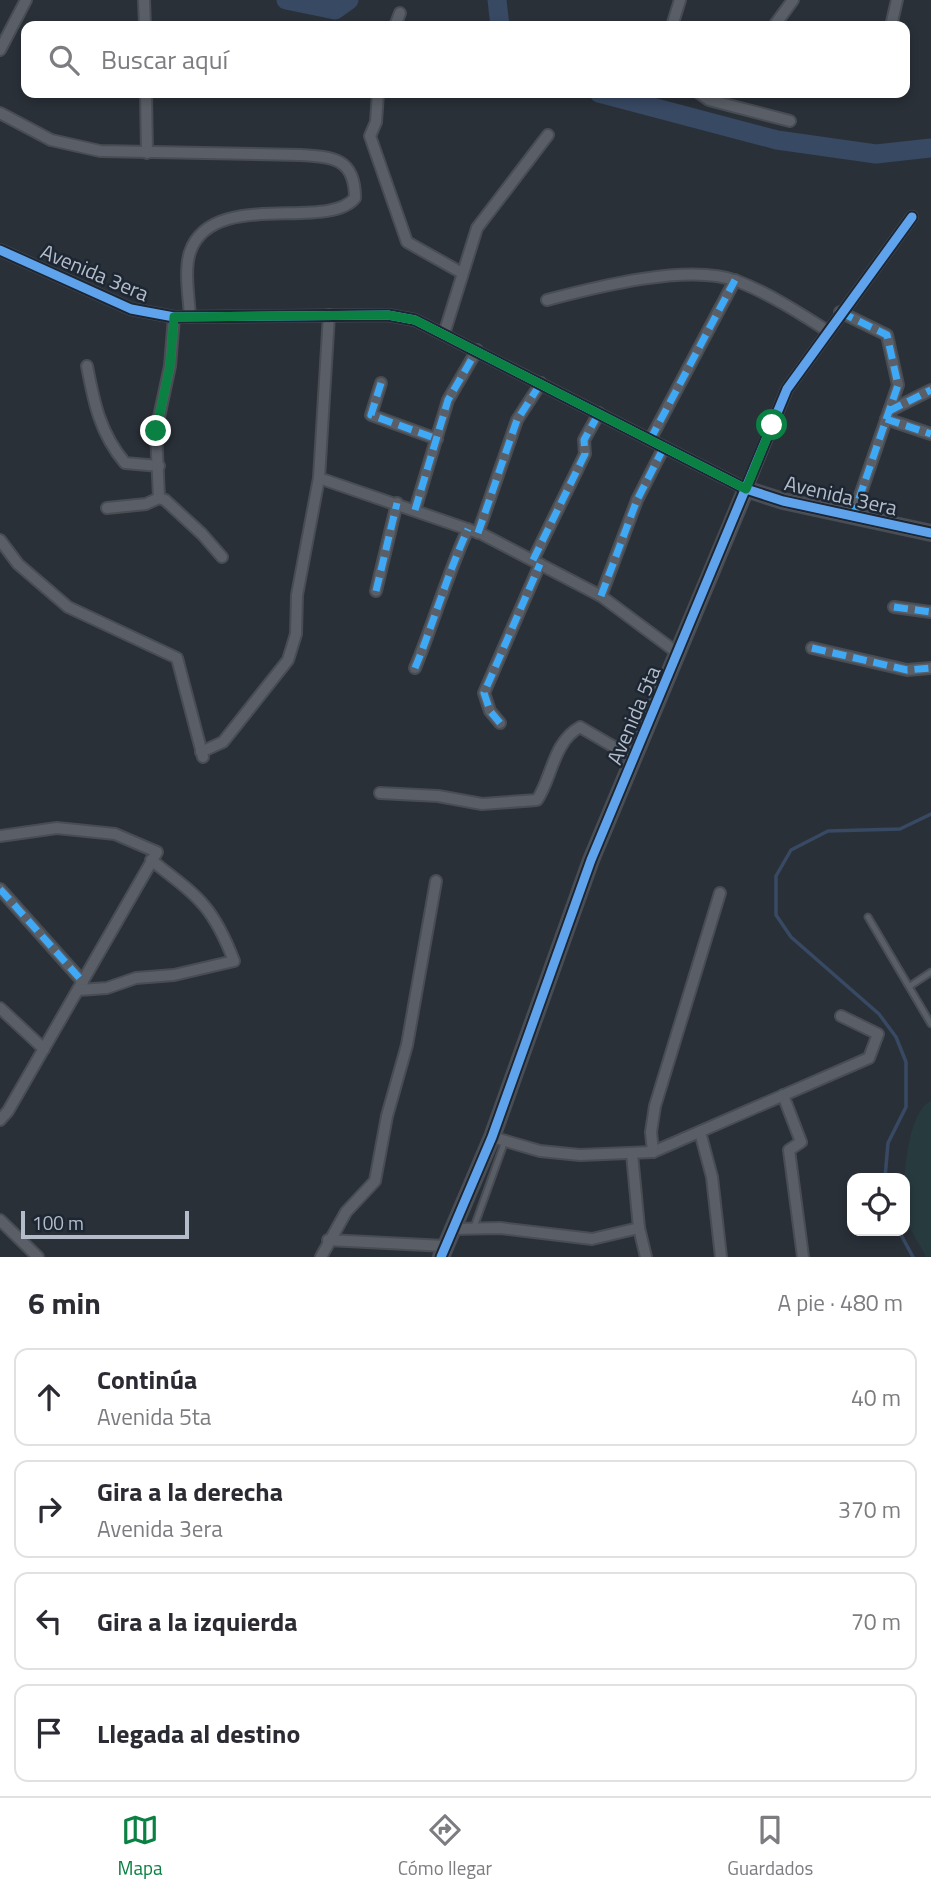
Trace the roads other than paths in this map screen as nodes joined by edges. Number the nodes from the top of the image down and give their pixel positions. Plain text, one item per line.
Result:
1 (26, 0) edge
2 (144, 0) edge
3 (793, 0) edge
4 (897, 0) edge
5 (677, 1) edge
6 (400, 13) dead end
7 (145, 21) edge
8 (397, 21) edge
9 (673, 21) edge
10 (778, 21) edge
11 (892, 21) edge
12 (0, 50) edge
13 (146, 98) edge
14 (378, 98) edge
15 (710, 98) edge
16 (724, 98) edge
17 (721, 103) junction
18 (0, 113) edge
19 (790, 121) dead end
20 (548, 135) dead end
21 (147, 153) junction
22 (912, 216) dead end
23 (0, 250) edge
24 (462, 273) junction
25 (735, 280) junction
26 (547, 300) dead end
27 (840, 312) junction
28 (329, 315) junction
29 (174, 317) junction
30 (190, 317) junction
31 (826, 330) junction
32 (444, 334) junction
33 (477, 350) junction
34 (87, 366) dead end
35 (381, 383) dead end
36 (541, 383) junction
37 (931, 390) edge
38 (599, 413) junction
39 (888, 415) junction
40 (931, 434) edge
41 (437, 439) junction
42 (650, 440) junction
43 (664, 447) junction
44 (159, 466) junction
45 (319, 478) junction
46 (746, 489) junction
47 (159, 498) junction
48 (397, 503) junction
49 (107, 508) dead end
50 (415, 510) junction
51 (853, 516) junction
52 (473, 531) junction
53 (931, 533) edge
54 (0, 540) edge
55 (222, 557) dead end
56 (536, 562) junction
57 (376, 591) dead end
58 (601, 596) junction
59 (894, 607) dead end
60 (931, 612) edge
61 (812, 648) dead end
62 (679, 654) junction
63 (415, 668) dead end
64 (931, 668) edge
65 (500, 723) dead end
66 (633, 758) junction
67 (380, 793) dead end
68 (0, 836) edge
69 (151, 860) junction
70 (436, 881) dead end
71 (0, 889) edge
72 (720, 893) dead end
73 (868, 917) dead end
74 (931, 972) edge
75 (81, 986) junction
76 (910, 986) junction
77 (0, 1008) edge
78 (841, 1016) dead end
79 (931, 1024) edge
80 (44, 1049) junction
81 (783, 1096) junction
82 (0, 1120) edge
83 (700, 1132) junction
84 (498, 1139) junction
85 (653, 1152) junction
86 (632, 1154) junction
87 (0, 1220) edge
88 (474, 1227) junction
89 (639, 1228) junction
90 (453, 1229) junction
91 (328, 1240) junction
92 (443, 1252) edge
93 (38, 1257) edge
94 (321, 1257) edge
95 (646, 1257) edge
96 (721, 1257) edge
97 (803, 1257) edge

1 - 12 street
2 - 7 street
3 - 10 street
4 - 11 street
5 - 9 street
6 - 8 street
13 - 21 street
14 - 24 street
15 - 17 street
16 - 17 street
17 - 19 street
18 - 21 street
20 - 24 street
21 - 30 street
22 - 27 street, Avenida 5ta
23 - 29 street, Avenida 3era
24 - 32 street
25 - 26 street
25 - 31 street
25 - 42 street
27 - 31 street, Avenida 5ta
27 - 39 street
28 - 30 street, Avenida 3era
28 - 32 street, Avenida 3era
28 - 45 street
29 - 30 street, Avenida 3era
29 - 44 street
31 - 46 street, Avenida 5ta
32 - 33 street, Avenida 3era
33 - 36 street, Avenida 3era
33 - 41 street
34 - 44 street
35 - 41 street
36 - 38 street, Avenida 3era
36 - 52 street
37 - 39 street
38 - 42 street, Avenida 3era
38 - 56 street
39 - 40 street
39 - 51 street
41 - 50 street
42 - 43 street, Avenida 3era
43 - 46 street, Avenida 3era
43 - 58 street
44 - 47 street
45 - 48 street
45 - 54 street
46 - 51 street, Avenida 3era
46 - 62 street, Avenida 5ta
47 - 49 street
47 - 55 street
48 - 50 street
48 - 57 street
50 - 52 street
51 - 53 street, Avenida 3era
52 - 56 street
52 - 63 street
56 - 58 street
56 - 65 street
58 - 62 street
59 - 60 street
61 - 64 street
62 - 66 street, Avenida 5ta
66 - 67 street
66 - 84 street, Avenida 5ta
68 - 69 street
69 - 75 street
69 - 75 street
70 - 91 street
71 - 75 street
72 - 85 street
73 - 76 lane
74 - 76 lane
75 - 80 street
76 - 79 lane
77 - 80 street
78 - 81 street
80 - 82 street
81 - 83 street
81 - 97 street
83 - 85 street
83 - 96 street
84 - 86 street
84 - 88 lane
84 - 90 street, Avenida 5ta
85 - 86 street
86 - 89 street
87 - 93 street
88 - 89 street
88 - 90 street
89 - 95 street
90 - 92 street, Avenida 5ta
91 - 92 street
91 - 94 street

